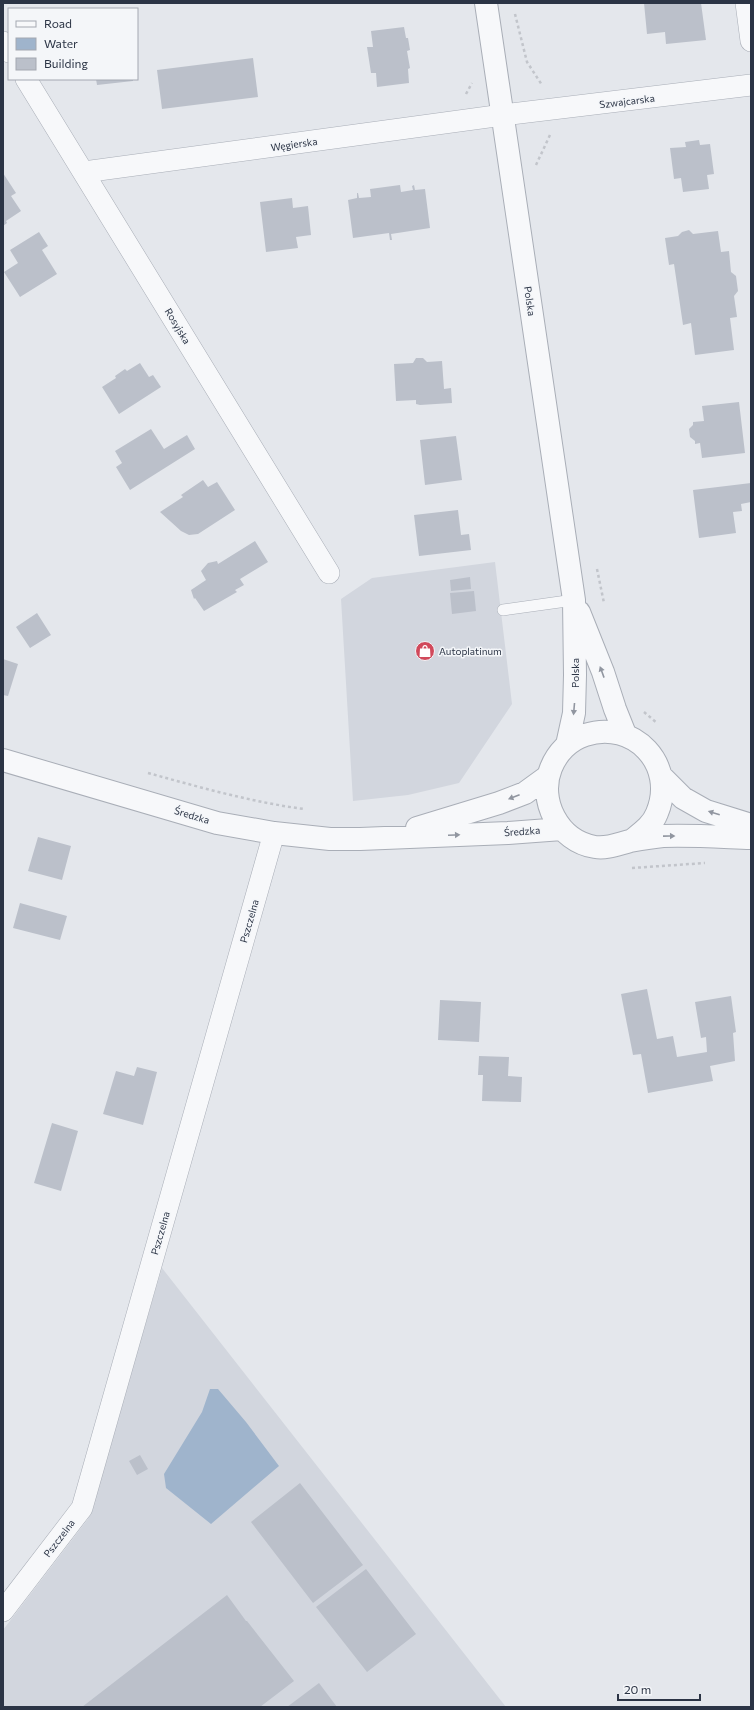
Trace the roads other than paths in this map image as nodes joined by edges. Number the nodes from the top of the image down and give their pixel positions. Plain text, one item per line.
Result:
1 (486, 3) edge
2 (746, 3) edge
3 (751, 41) edge
4 (27, 80) edge
5 (751, 85) edge
6 (503, 115) junction
7 (84, 172) junction
8 (329, 573) dead end
9 (574, 600) junction
10 (503, 610) dead end
11 (625, 734) junction
12 (567, 745) junction
13 (3, 760) edge
14 (548, 777) junction
15 (662, 777) junction
16 (751, 824) edge
17 (562, 829) junction
18 (274, 833) junction
19 (387, 837) junction
20 (751, 838) edge
21 (631, 841) junction
22 (3, 1611) edge

1 - 6 street, Polska
2 - 3 street
4 - 7 street, Rosyjska
5 - 6 street, Szwajcarska
6 - 7 street, Węgierska
6 - 9 street, Polska
7 - 8 street, Rosyjska
9 - 10 lane
11 -> 9 street, Polska
9 -> 12 street, Polska
11 - 12 street
11 - 15 street
12 - 14 street
13 - 18 street, Średzka
14 - 17 street
14 -> 19 street, Średzka
16 -> 15 street
15 - 21 street
19 -> 17 street, Średzka
17 - 21 street
18 - 19 street, Średzka
18 - 22 street, Pszczelna
21 -> 20 street

